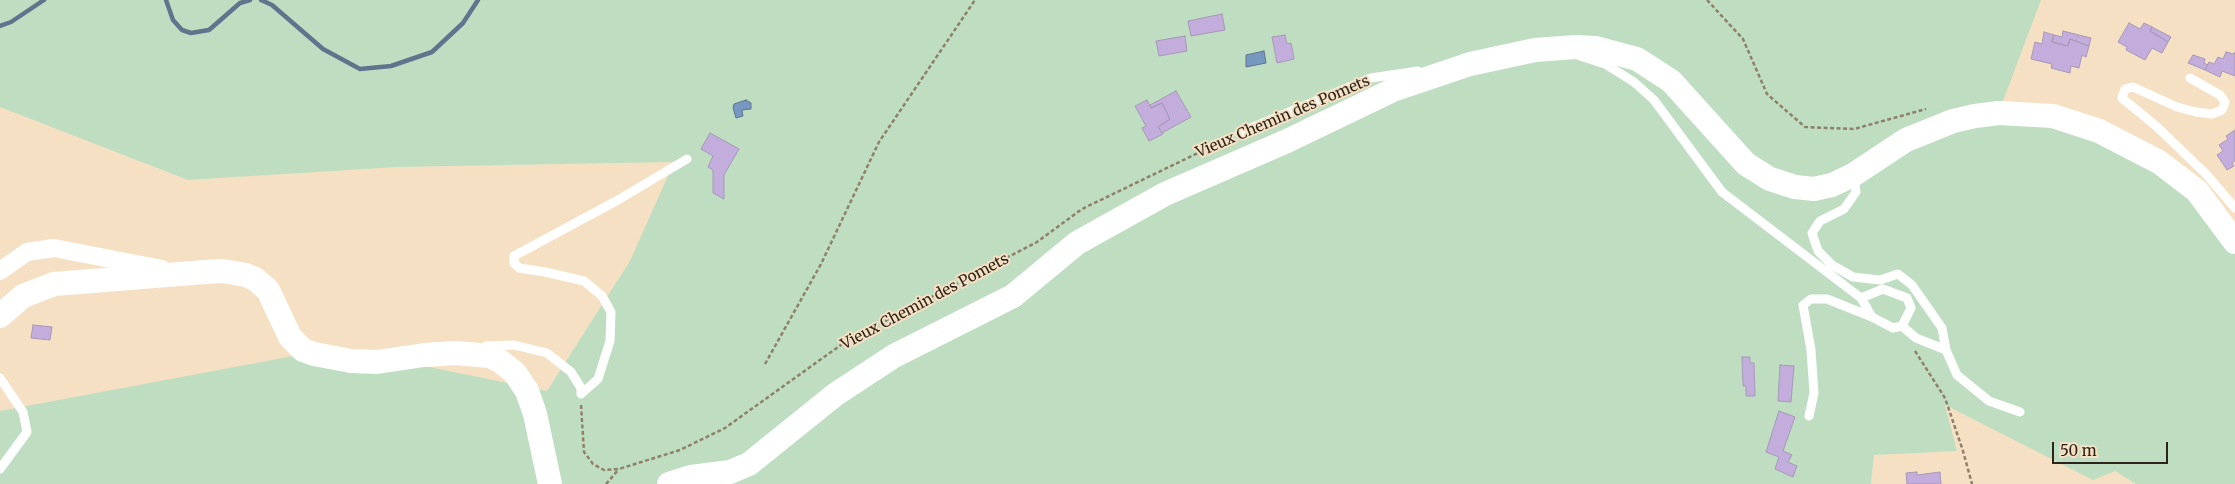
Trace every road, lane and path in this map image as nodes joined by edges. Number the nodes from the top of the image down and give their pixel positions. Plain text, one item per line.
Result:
1 (975, 0) edge
2 (1707, 0) edge
3 (1558, 48) junction
4 (1470, 64) junction
5 (2190, 78) dead end
6 (1933, 107) dead end
7 (1239, 133) joint
8 (687, 159) dead end
9 (1854, 176) junction
10 (2235, 208) edge
11 (2235, 242) edge
12 (0, 271) edge
13 (185, 274) junction
14 (1861, 298) junction
15 (0, 316) edge
16 (1872, 316) junction
17 (1898, 327) junction
18 (1946, 350) junction
19 (424, 355) junction
20 (765, 364) dead end
21 (0, 378) edge
22 (581, 394) junction
23 (2020, 412) dead end
24 (1809, 416) dead end
25 (0, 469) edge
26 (619, 469) junction
27 (550, 484) edge
28 (606, 484) edge
29 (669, 484) edge
30 (1972, 484) edge

1 - 20 path
2 - 6 path
3 - 4 street
3 - 9 street
3 - 14 lane
4 - 7 lane, Vieux Chemin des Pomets
4 - 29 street
5 - 10 lane
7 - 26 path, Vieux Chemin des Pomets
8 - 22 lane
9 - 11 street
9 - 18 lane
12 - 13 street
13 - 15 street
13 - 19 street
14 - 16 lane
14 - 17 lane
16 - 17 lane
16 - 24 lane
17 - 18 lane
17 - 30 path
18 - 23 lane
19 - 22 lane
19 - 27 street
21 - 25 lane
22 - 26 path, Vieux Chemin des Pomets
26 - 28 path

